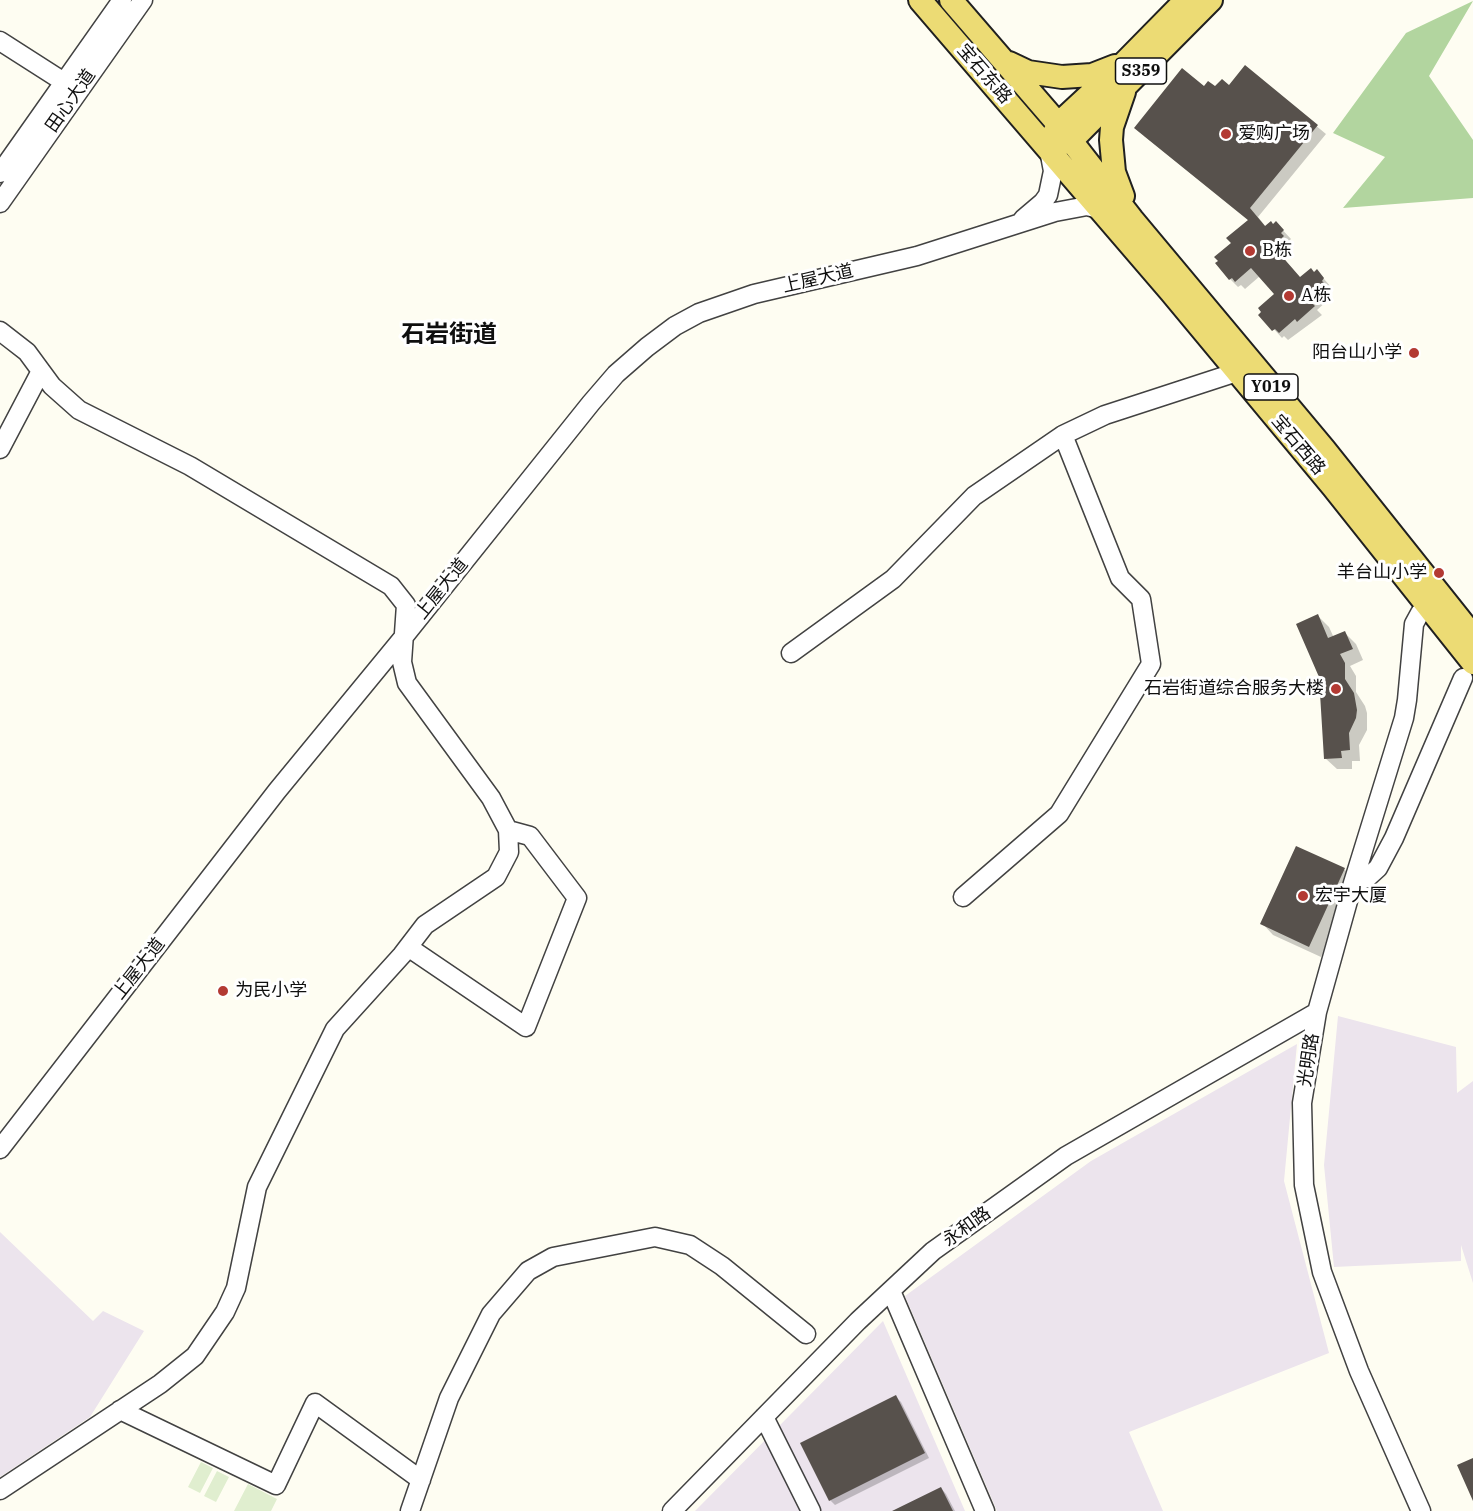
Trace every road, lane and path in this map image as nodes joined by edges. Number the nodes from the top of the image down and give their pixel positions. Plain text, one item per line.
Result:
1 (122, 0) edge
2 (143, 0) edge
3 (920, 0) edge
4 (951, 0) edge
5 (1186, 0) edge
6 (1211, 0) edge
7 (0, 41) edge
8 (1001, 57) junction
9 (1125, 62) junction
10 (64, 82) junction
11 (1128, 84) junction
12 (1064, 132) junction
13 (1048, 148) junction
14 (0, 173) edge
15 (0, 203) edge
16 (1099, 209) junction
17 (1132, 219) junction
18 (1019, 221) junction
19 (0, 332) edge
20 (41, 371) junction
21 (1237, 372) junction
22 (1063, 435) junction
23 (0, 449) edge
24 (1428, 607) junction
25 (1467, 638) edge
26 (402, 639) junction
27 (791, 653) dead end
28 (1468, 671) edge
29 (508, 830) junction
30 (1353, 883) junction
31 (963, 897) dead end
32 (408, 947) junction
33 (1317, 1012) junction
34 (0, 1149) edge
35 (891, 1291) junction
36 (806, 1334) dead end
37 (120, 1410) junction
38 (764, 1417) junction
39 (421, 1480) junction
40 (0, 1490) edge
41 (410, 1511) edge
42 (672, 1511) edge
43 (810, 1511) edge
44 (985, 1511) edge
45 (1421, 1511) edge

1 - 10 street, 田心大道
2 - 15 street, 田心大道
3 - 13 main road, 宝石东路
4 - 8 main road, 宝石东路 / S359
5 - 9 main road, S359
6 - 11 main road, S359
7 - 10 street
8 - 9 main road, S359
8 - 12 main road, 宝石东路 / S359
9 - 12 main road, S359
10 - 14 street, 田心大道
11 - 12 main road, S359
11 - 17 main road
12 - 13 main road, S359
12 - 17 main road, 宝石西路 / Y019
13 - 16 main road, 宝石西路 / Y019
13 - 18 street, 上屋大道
16 - 18 street, 上屋大道
16 - 21 main road, 宝石西路 / Y019
17 - 25 main road, 宝石西路 / Y019
18 - 26 street, 上屋大道
19 - 20 street
20 - 23 street
20 - 26 street
21 - 22 street
21 - 24 main road, 宝石西路 / Y019
22 - 27 street
22 - 31 street
24 - 25 main road, 宝石西路 / Y019
24 - 30 street, 光明路
25 - 28 main road, 宝石西路 / Y019
26 - 29 street
26 - 34 street, 上屋大道
28 - 30 street
29 - 32 street
29 - 32 street
30 - 33 street, 光明路
32 - 37 street
33 - 35 street, 永和路
33 - 45 street, 光明路
35 - 38 street, 永和路
35 - 44 street
36 - 39 street
37 - 39 street
37 - 40 street
38 - 42 street, 永和路
38 - 43 street
39 - 41 street

